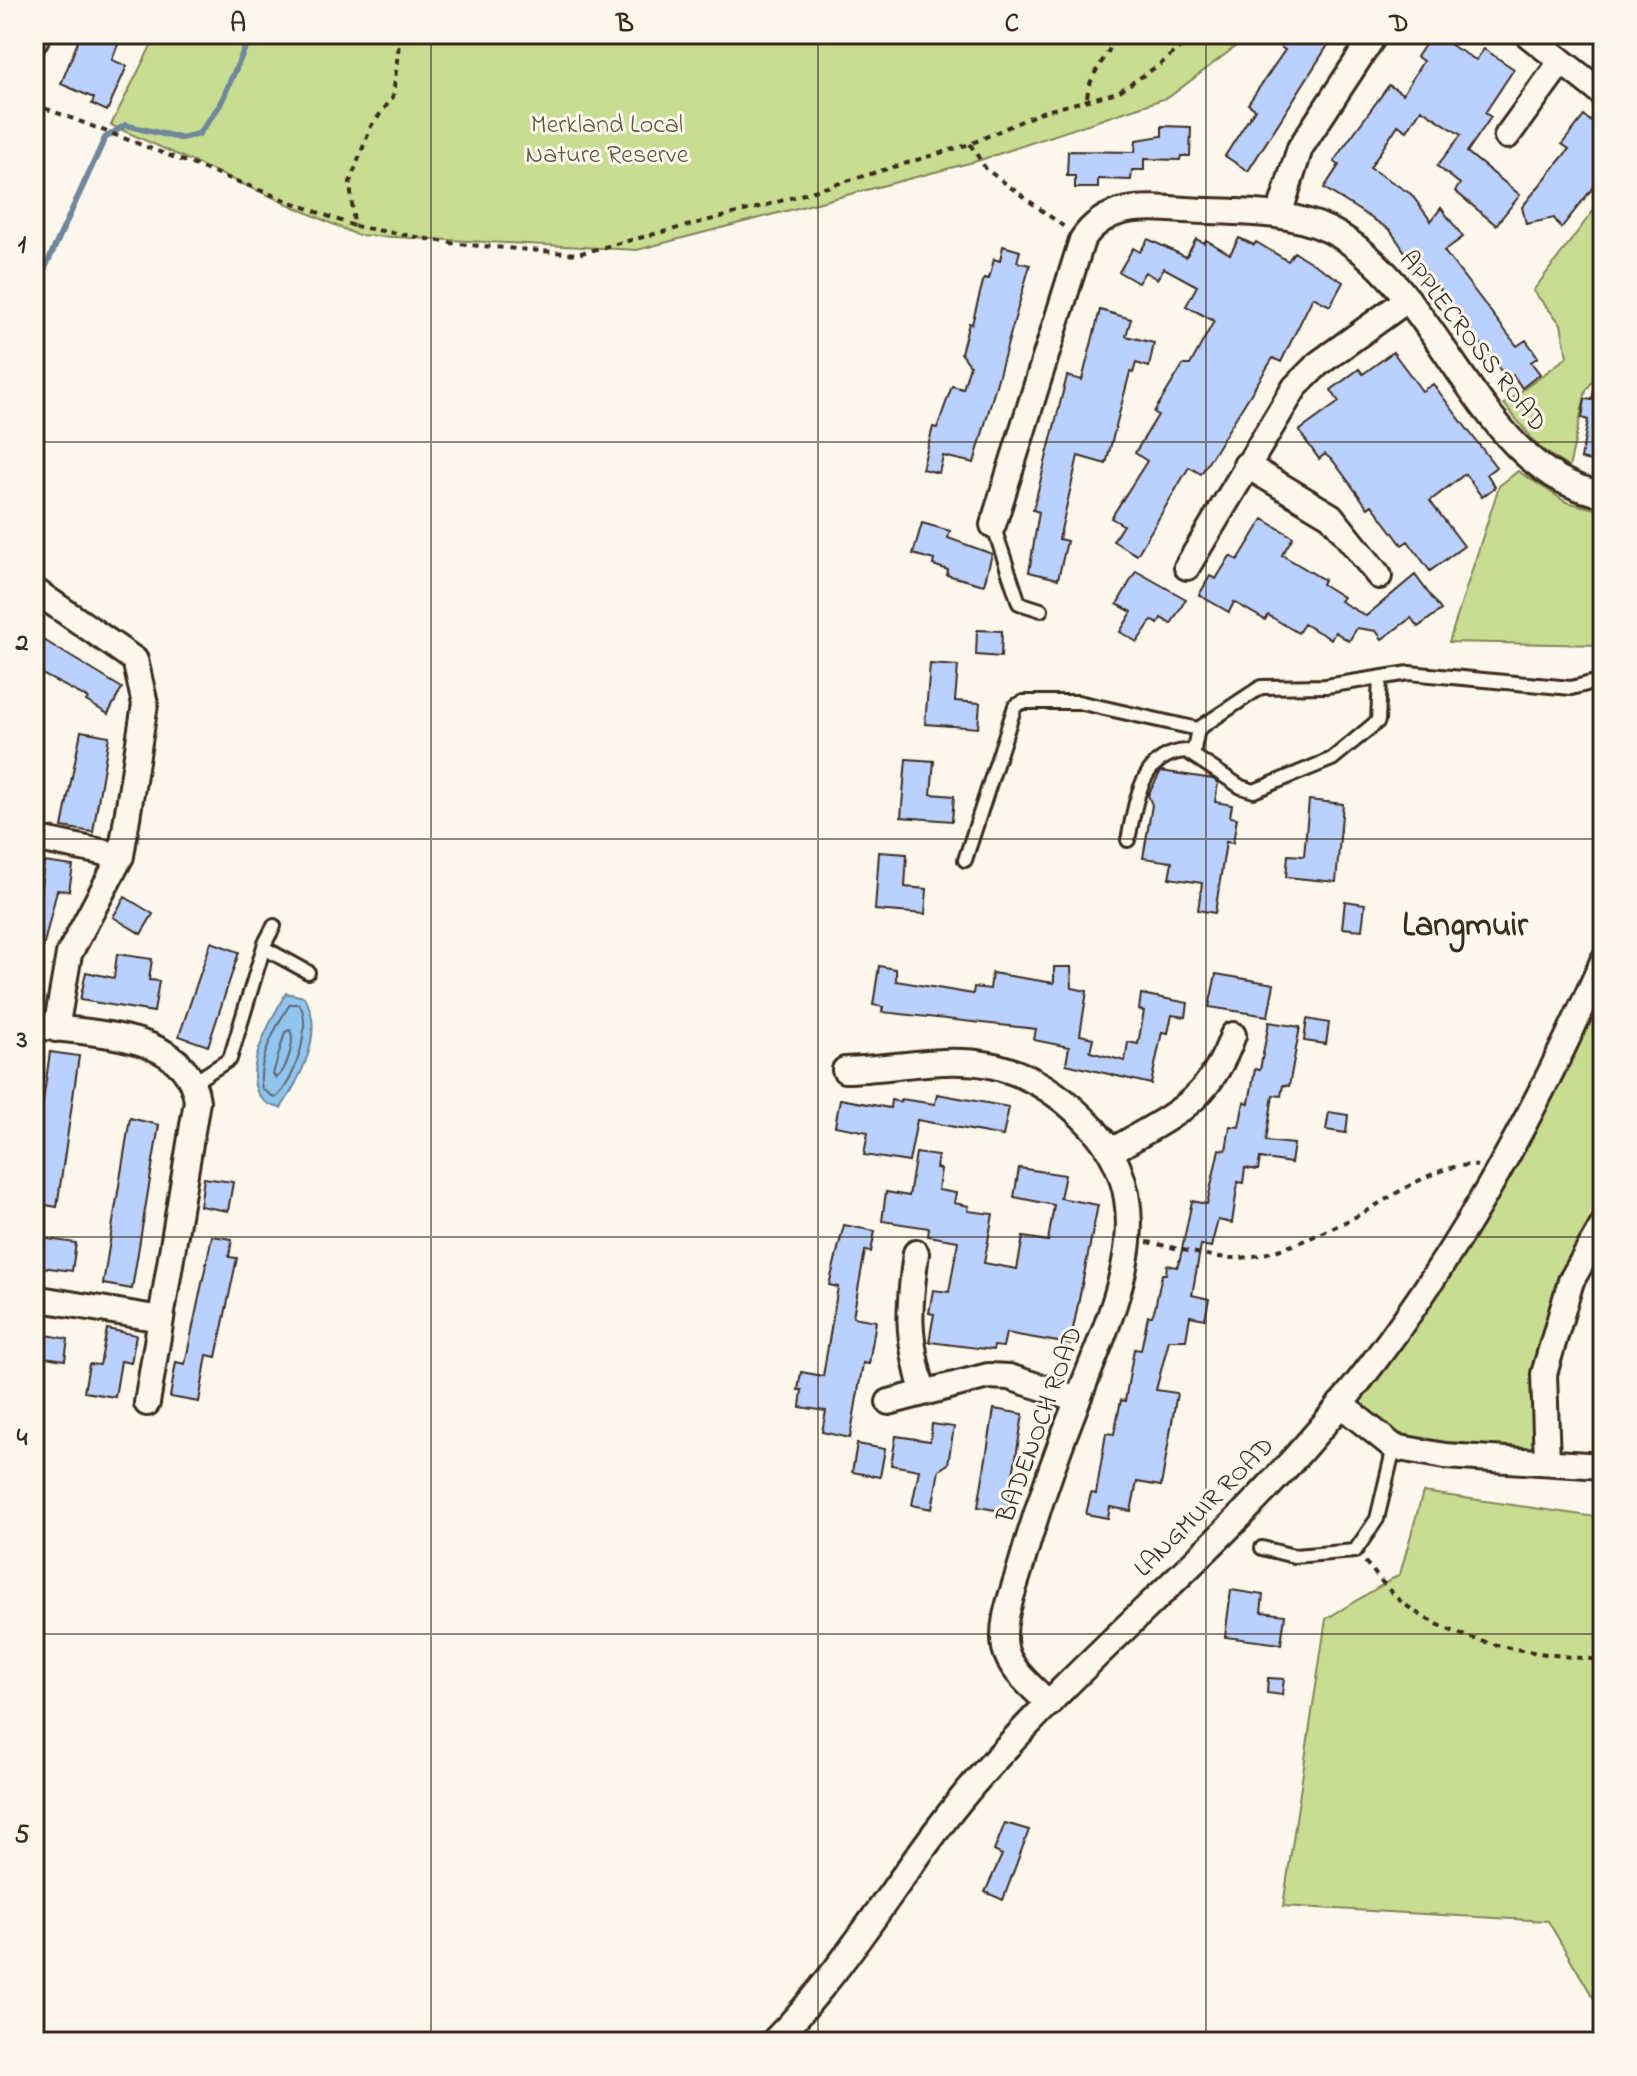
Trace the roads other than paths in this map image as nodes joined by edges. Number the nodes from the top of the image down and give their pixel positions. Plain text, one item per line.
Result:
1 (38, 34) edge
2 (1375, 34) edge
3 (1527, 34) edge
4 (34, 42) edge
5 (1561, 62) junction
6 (1603, 94) edge
7 (1507, 136) dead end
8 (1279, 215) junction
9 (1408, 299) junction
10 (1246, 465) junction
11 (1603, 494) edge
12 (993, 525) joint
13 (1187, 567) dead end
14 (1379, 576) dead end
15 (34, 590) edge
16 (1041, 610) dead end
17 (1380, 678) junction
18 (1603, 680) edge
19 (1198, 729) junction
20 (1193, 754) junction
21 (34, 838) edge
22 (1128, 840) dead end
23 (121, 856) junction
24 (965, 860) dead end
25 (274, 926) dead end
26 (264, 948) junction
27 (1603, 961) edge
28 (308, 972) dead end
29 (45, 1027) edge
30 (1233, 1035) dead end
31 (845, 1070) dead end
32 (194, 1082) junction
33 (1112, 1151) junction
34 (1603, 1225) edge
35 (916, 1253) dead end
36 (34, 1298) edge
37 (161, 1319) junction
38 (923, 1392) junction
39 (1078, 1399) junction
40 (889, 1402) dead end
41 (147, 1403) dead end
42 (1340, 1404) junction
43 (1394, 1447) junction
44 (1547, 1462) junction
45 (1603, 1466) edge
46 (1262, 1548) dead end
47 (1049, 1704) junction
48 (773, 2042) edge

1 - 4 street
2 - 8 street
3 - 5 street
5 - 6 street
5 - 7 street
8 - 9 street, APPLECROSS ROAD
8 - 12 street, APPLECROSS ROAD
9 - 10 street
9 - 11 street, APPLECROSS ROAD
10 - 13 street
10 - 14 street
12 - 16 lane
15 - 23 street
17 - 18 lane
17 - 19 lane
17 - 20 lane
19 - 20 lane
19 - 24 lane
20 - 22 lane
21 - 23 street
23 - 29 street
25 - 26 lane
26 - 28 lane
26 - 32 lane
27 - 42 street, LANGMUIR ROAD
29 - 32 street
30 - 33 street
31 - 33 street, BADENOCH ROAD
32 - 37 street
33 - 39 street, BADENOCH ROAD
34 - 44 street
35 - 38 street
36 - 37 street
37 - 41 street
38 - 39 street
38 - 40 street
39 - 47 street, BADENOCH ROAD
42 - 43 street
42 - 47 street, LANGMUIR ROAD
43 - 44 street
43 - 46 lane
44 - 45 street
47 - 48 street, LANGMUIR ROAD

